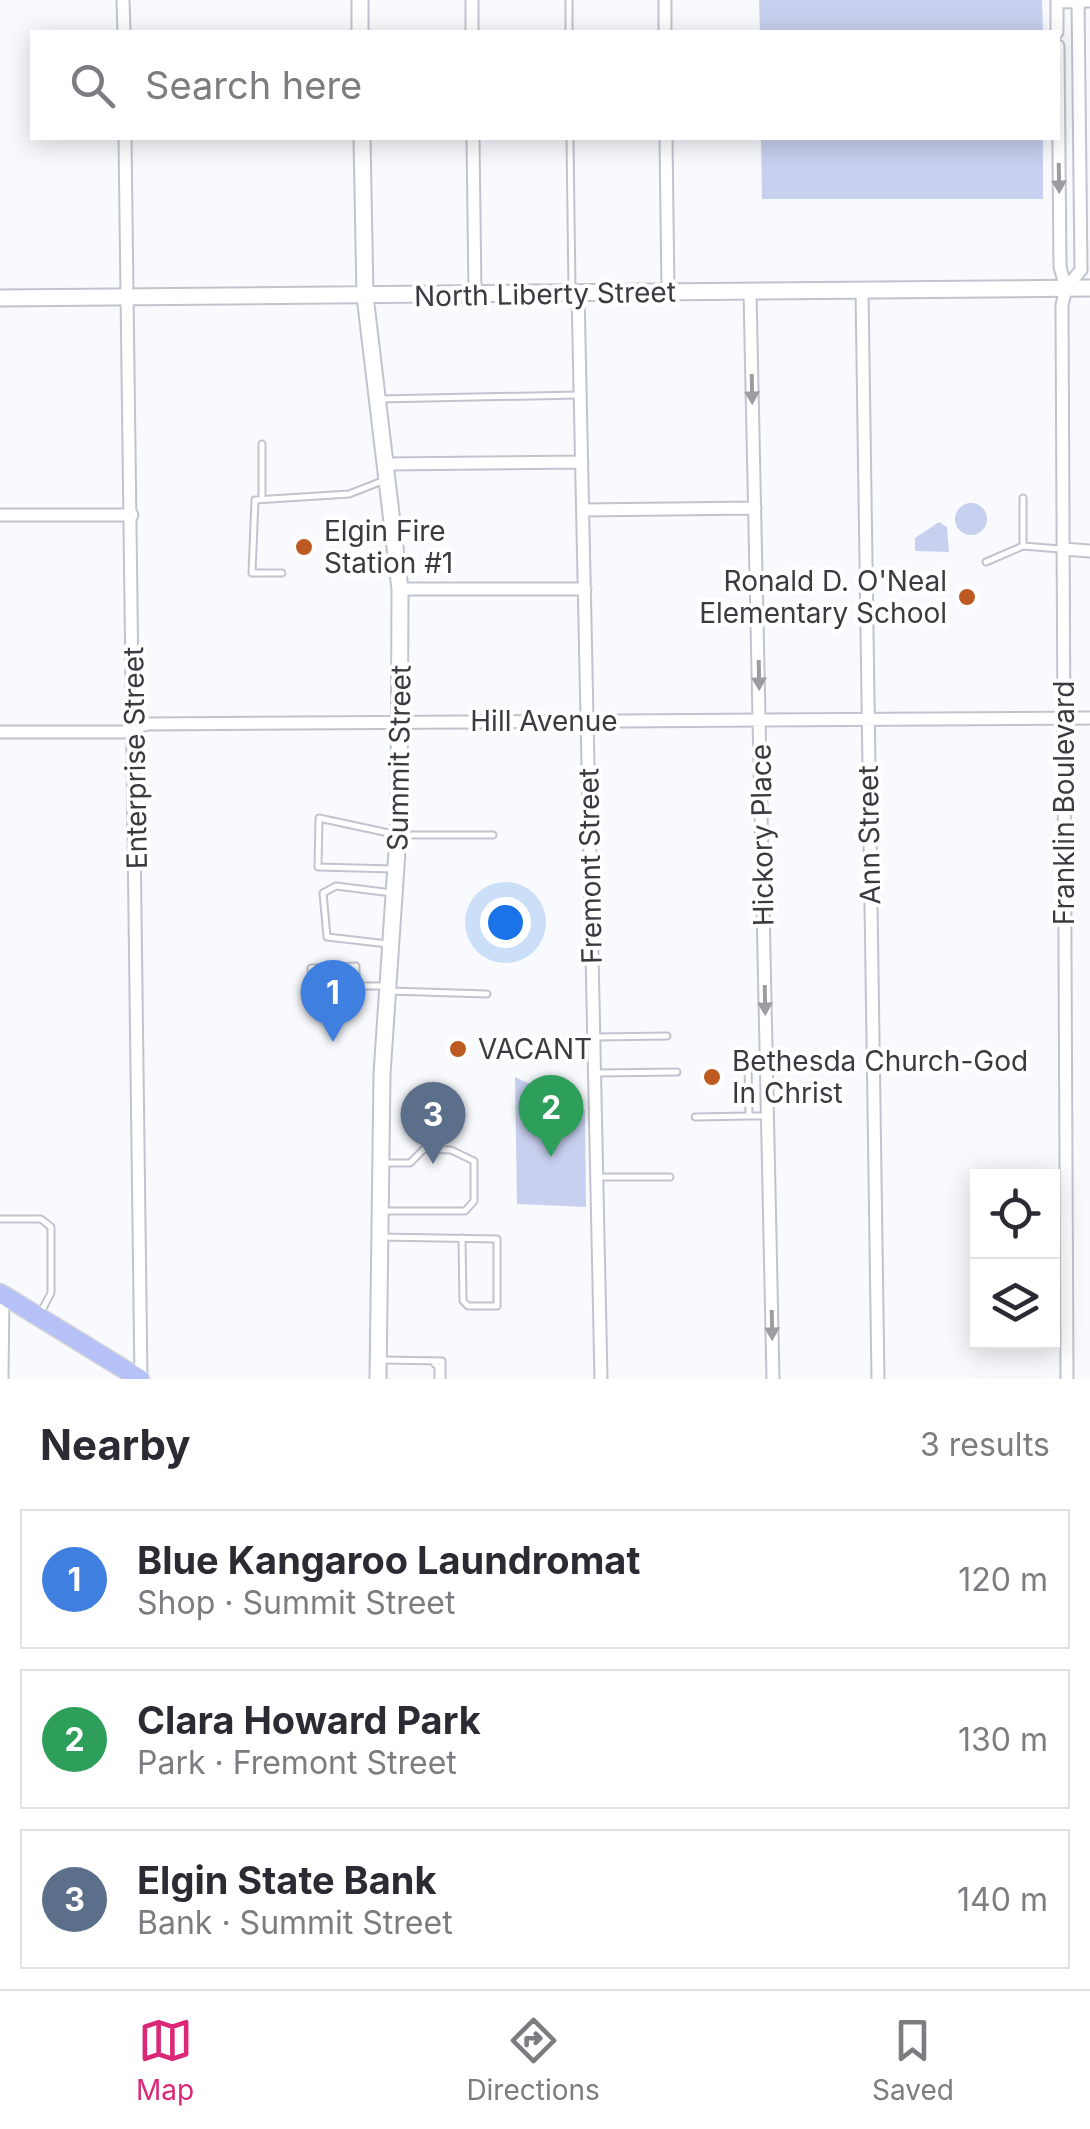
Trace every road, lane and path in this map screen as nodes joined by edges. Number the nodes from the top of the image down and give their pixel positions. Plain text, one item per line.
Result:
1 (123, 0) edge
2 (360, 0) edge
3 (472, 0) edge
4 (568, 0) edge
5 (665, 0) edge
6 (1057, 1) edge
7 (1082, 1) edge
8 (124, 30) edge
9 (360, 30) edge
10 (472, 30) edge
11 (569, 30) edge
12 (665, 30) edge
13 (1057, 30) edge
14 (125, 140) edge
15 (362, 140) edge
16 (473, 140) edge
17 (570, 140) edge
18 (666, 140) edge
19 (1059, 140) edge
20 (1066, 288) junction
21 (1090, 288) edge
22 (862, 290) junction
23 (668, 292) junction
24 (750, 292) junction
25 (575, 293) junction
26 (475, 294) junction
27 (365, 296) junction
28 (128, 297) junction
29 (0, 298) edge
30 (581, 395) junction
31 (378, 399) junction
32 (262, 444) dead end
33 (582, 462) junction
34 (387, 471) junction
35 (262, 496) junction
36 (1022, 498) dead end
37 (755, 508) junction
38 (583, 510) junction
39 (132, 515) junction
40 (0, 516) edge
41 (1023, 546) junction
42 (1063, 549) junction
43 (1090, 551) edge
44 (986, 562) dead end
45 (282, 573) dead end
46 (400, 589) junction
47 (585, 589) junction
48 (1064, 718) junction
49 (1090, 718) edge
50 (760, 720) junction
51 (868, 720) junction
52 (586, 721) junction
53 (401, 722) junction
54 (134, 728) junction
55 (0, 732) edge
56 (493, 835) dead end
57 (398, 836) junction
58 (397, 870) junction
59 (395, 894) junction
60 (391, 944) junction
61 (356, 986) junction
62 (388, 989) junction
63 (487, 994) dead end
64 (667, 1036) dead end
65 (594, 1037) junction
66 (766, 1058) junction
67 (677, 1072) dead end
68 (595, 1073) junction
69 (749, 1116) junction
70 (768, 1116) junction
71 (695, 1117) dead end
72 (380, 1163) junction
73 (670, 1176) dead end
74 (597, 1177) junction
75 (379, 1211) junction
76 (0, 1220) edge
77 (378, 1237) junction
78 (462, 1238) junction
79 (1, 1294) edge
80 (38, 1316) junction
81 (378, 1360) junction
82 (2, 1379) edge
83 (141, 1379) edge
84 (378, 1379) edge
85 (440, 1379) edge
86 (601, 1379) edge
87 (773, 1379) edge
88 (878, 1379) edge
89 (1067, 1379) edge

1 - 8 street
2 - 9 main road
3 - 10 street
4 - 11 lane
5 - 12 street
6 - 7 street
6 - 13 street
7 - 20 street, Franklin Boulevard
14 - 28 street, Enterprise Street
15 - 27 main road, Summit Street
16 - 26 street
17 - 25 lane
18 - 23 street
19 -> 20 street, Franklin Boulevard
20 - 21 main road, North Liberty Street
20 - 22 main road, North Liberty Street
20 - 42 street, Franklin Boulevard
22 - 24 main road, North Liberty Street
22 - 51 street, Ann Street
23 - 24 main road, North Liberty Street
23 - 25 main road, North Liberty Street
24 -> 37 street, Hickory Place
25 - 26 main road, North Liberty Street
25 - 30 street, Fremont Street
26 - 27 main road, North Liberty Street
27 - 28 main road, North Liberty Street
27 - 31 main road, Summit Street
28 - 29 main road, North Liberty Street
28 - 39 street, Enterprise Street
30 - 31 lane
30 - 33 street, Fremont Street
31 - 34 main road, Summit Street
32 - 35 lane
33 - 34 street
33 - 38 street, Fremont Street
34 - 35 lane
34 - 46 main road, Summit Street
35 - 45 lane
36 - 41 lane
37 - 38 street
37 -> 50 street, Hickory Place
38 - 47 street, Fremont Street
39 - 40 street
39 - 54 street, Enterprise Street
41 - 42 lane
41 - 44 lane
42 - 43 street
42 - 48 street, Franklin Boulevard
46 - 47 street
46 - 53 main road, Summit Street
47 - 52 street, Fremont Street
48 - 49 street, Hill Avenue
48 - 51 street, Hill Avenue
48 - 89 street, Franklin Boulevard
50 - 51 street, Hill Avenue
50 - 52 street, Hill Avenue
50 -> 66 street, Hickory Place
51 - 88 street, Ann Street
52 - 53 street, Hill Avenue
52 - 65 street, Fremont Street
53 - 54 street, Hill Avenue
53 - 57 main road, Summit Street
54 - 55 street, Hill Avenue
54 - 83 street, Enterprise Street
56 - 57 lane
57 - 58 main road, Summit Street
57 - 58 lane
58 - 59 main road, Summit Street
59 - 60 main road, Summit Street
59 - 60 lane
60 - 62 main road, Summit Street
61 - 61 lane
61 - 62 lane
62 - 63 lane
62 - 72 main road, Summit Street
64 - 65 lane
65 - 68 street, Fremont Street
66 - 69 lane
66 - 70 street, Hickory Place
67 - 68 lane
68 - 74 street, Fremont Street
69 - 70 lane
69 - 71 lane
70 -> 87 street, Hickory Place
72 - 75 main road, Summit Street
72 - 75 lane
73 - 74 lane
74 - 86 street, Fremont Street
75 - 77 main road, Summit Street
76 - 80 lane
77 - 78 lane
77 - 81 main road, Summit Street
78 - 78 lane
79 - 80 main road
79 - 82 street
80 - 83 main road
81 - 84 main road, Summit Street
81 - 85 lane

